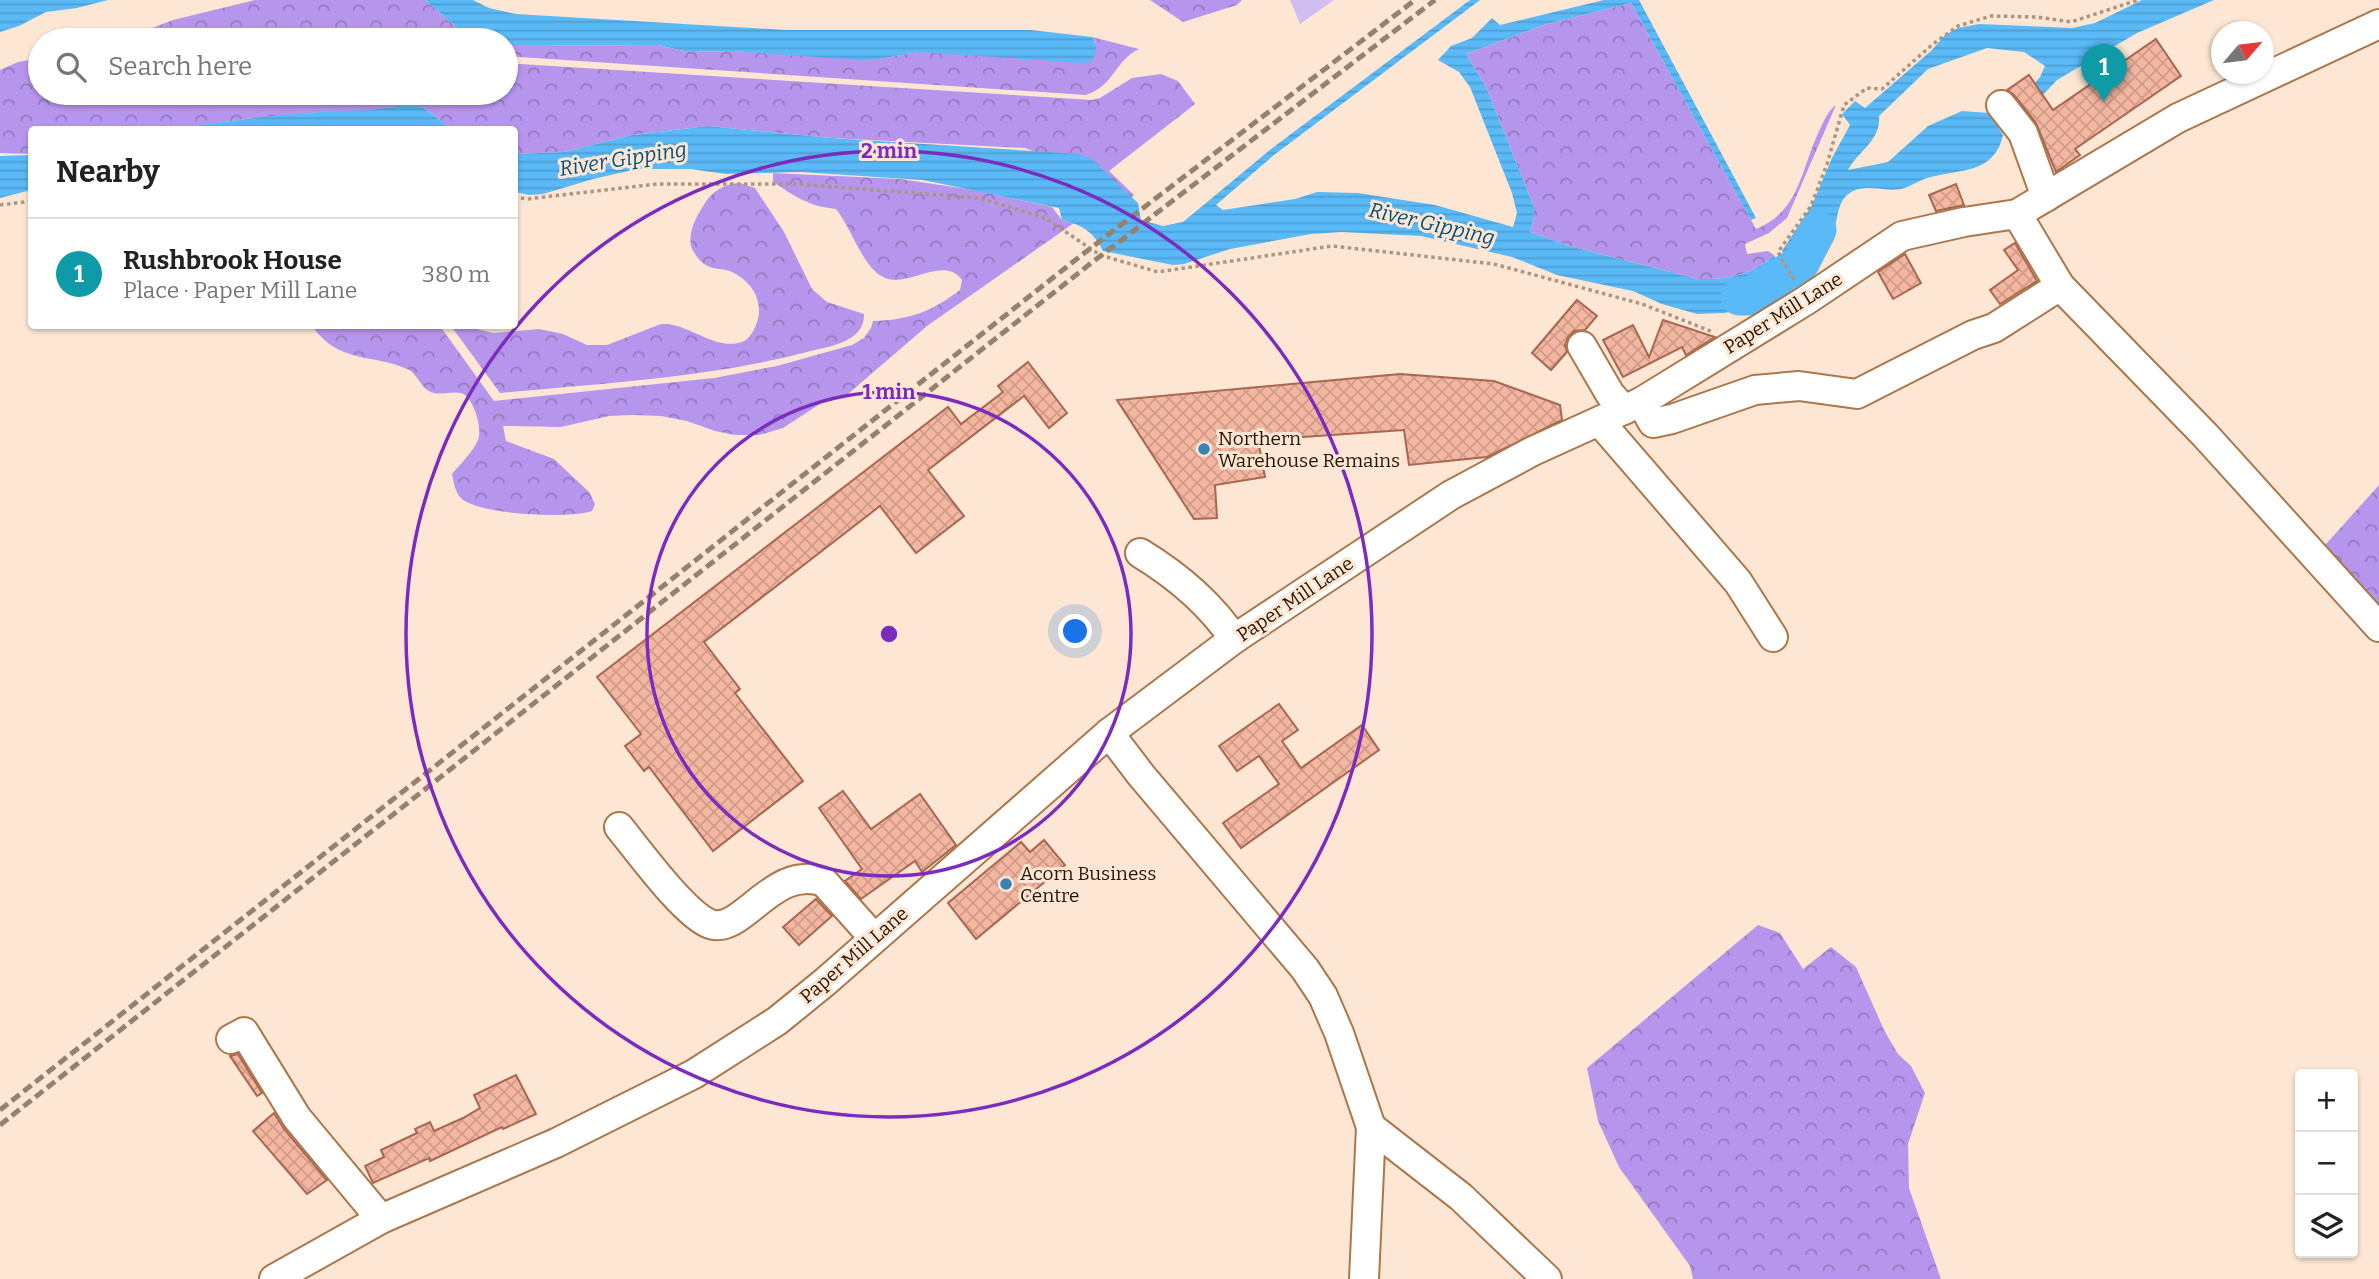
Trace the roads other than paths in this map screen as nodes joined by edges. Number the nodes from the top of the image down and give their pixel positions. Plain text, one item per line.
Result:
1 (2379, 24) edge
2 (2001, 105) dead end
3 (2046, 197) junction
4 (2017, 214) junction
5 (2060, 286) junction
6 (1582, 346) dead end
7 (1622, 411) junction
8 (1140, 553) dead end
9 (2379, 627) edge
10 (1773, 637) dead end
11 (1234, 639) junction
12 (1109, 733) junction
13 (619, 827) dead end
14 (874, 938) junction
15 (231, 1039) dead end
16 (1371, 1127) junction
17 (382, 1219) junction
18 (274, 1279) edge
19 (1364, 1279) edge
20 (1547, 1279) edge

1 - 3 street, Paper Mill Lane
2 - 3 street
3 - 4 street, Paper Mill Lane
4 - 5 street
4 - 7 street, Paper Mill Lane
5 - 7 street
5 - 9 street
6 - 7 street
7 - 10 street
7 - 11 street, Paper Mill Lane
8 - 11 street
11 - 12 street, Paper Mill Lane
12 - 14 street, Paper Mill Lane
12 - 16 street
13 - 14 street
14 - 17 street, Paper Mill Lane
15 - 17 street
16 - 19 street
16 - 20 street
17 - 18 street, Paper Mill Lane

